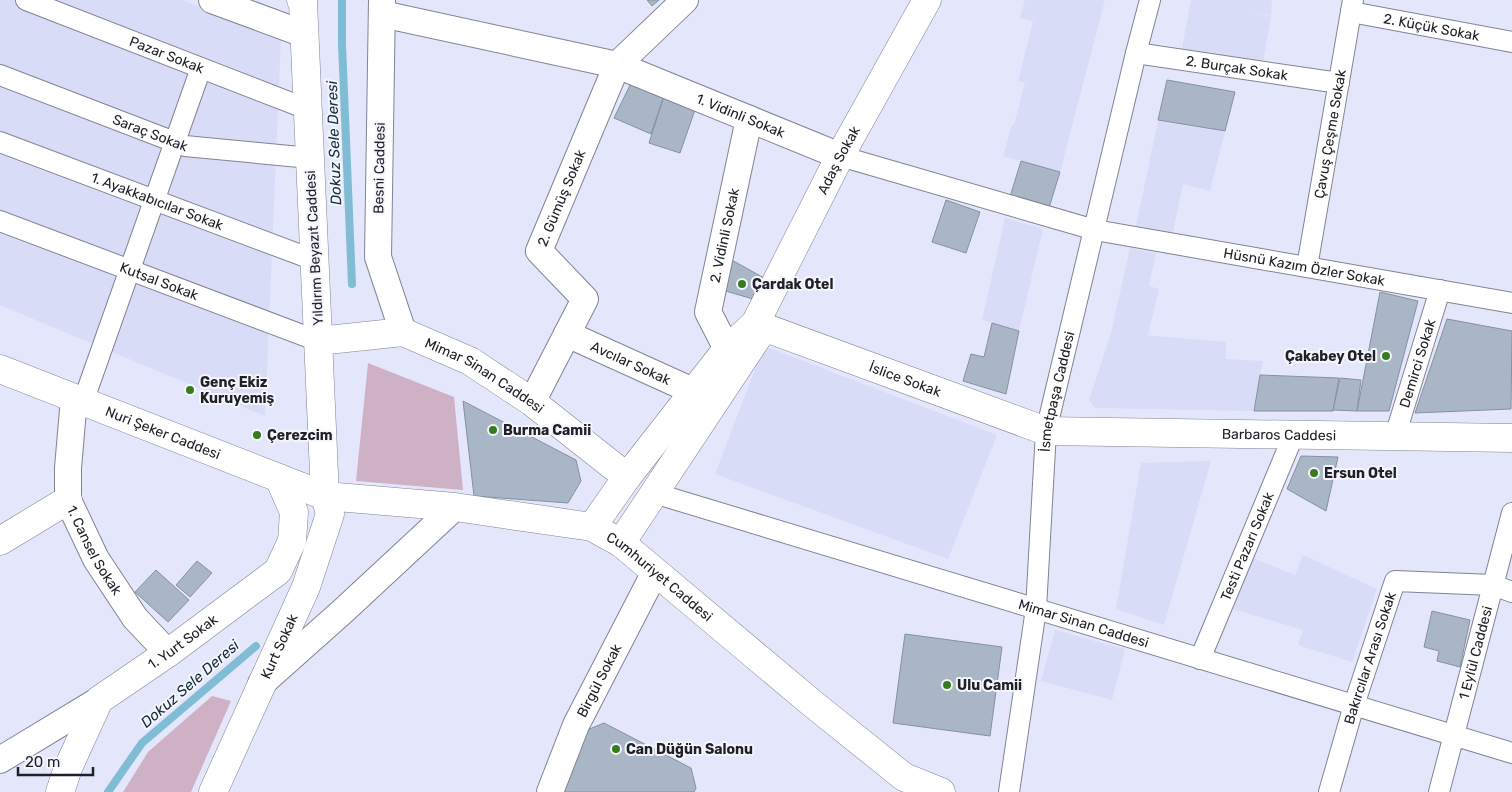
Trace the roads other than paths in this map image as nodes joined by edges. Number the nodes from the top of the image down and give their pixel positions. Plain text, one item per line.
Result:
1 (26, 0) edge
2 (212, 0) edge
3 (302, 0) edge
4 (685, 0) edge
5 (927, 0) edge
6 (1150, 0) edge
7 (1352, 6) edge
8 (382, 7) edge
9 (304, 34) junction
10 (1512, 42) edge
11 (1136, 54) junction
12 (617, 65) junction
13 (201, 68) junction
14 (0, 75) edge
15 (1339, 83) junction
16 (308, 110) junction
17 (749, 119) junction
18 (0, 142) edge
19 (175, 142) junction
20 (840, 156) junction
21 (310, 158) junction
22 (154, 201) junction
23 (0, 221) edge
24 (1094, 230) junction
25 (314, 260) junction
26 (1307, 268) junction
27 (130, 271) junction
28 (1440, 290) junction
29 (1512, 303) edge
30 (760, 326) junction
31 (403, 332) junction
32 (567, 334) junction
33 (318, 341) junction
34 (727, 349) junction
35 (0, 369) edge
36 (694, 392) junction
37 (78, 400) junction
38 (532, 402) junction
39 (1046, 431) junction
40 (1294, 434) junction
41 (1395, 436) junction
42 (1512, 438) edge
43 (279, 478) junction
44 (627, 478) junction
45 (654, 492) junction
46 (325, 496) junction
47 (68, 500) junction
48 (455, 507) junction
49 (1512, 513) edge
50 (592, 527) junction
51 (0, 541) edge
52 (621, 542) junction
53 (278, 572) junction
54 (655, 572) junction
55 (1493, 584) junction
56 (306, 587) junction
57 (1512, 592) edge
58 (1036, 609) junction
59 (168, 653) junction
60 (1200, 658) junction
61 (261, 685) junction
62 (99, 700) junction
63 (1354, 705) junction
64 (1454, 736) junction
65 (1512, 753) edge
66 (0, 760) edge
67 (902, 784) edge
68 (60, 792) edge
69 (213, 792) edge
70 (550, 792) edge
71 (941, 792) edge
72 (1009, 792) edge
73 (1329, 792) edge
74 (1439, 792) edge

1 - 13 street, Pazar Sokak
2 - 9 street
3 - 9 main road, Yıldırım Beyazıt Caddesi
4 - 12 street, 2. Gümüş Sokak
5 - 20 main road, Adaş Sokak
6 - 11 street, İsmetpaşa Caddesi
7 - 10 street, 2. Küçük Sokak
7 - 15 street, Çavuş Çeşme Sokak
8 - 12 street, 1. Vidinli Sokak
8 - 31 street, Besni Caddesi
9 - 16 main road, Yıldırım Beyazıt Caddesi
11 - 15 street, 2. Burçak Sokak
11 - 24 street, İsmetpaşa Caddesi
12 - 17 street, 1. Vidinli Sokak
12 - 32 street, 2. Gümüş Sokak
13 - 16 street, Pazar Sokak
13 - 19 street
14 - 19 street, Saraç Sokak
15 - 26 street, Çavuş Çeşme Sokak
16 - 21 main road, Yıldırım Beyazıt Caddesi
17 - 20 street, 1. Vidinli Sokak
17 - 34 street, 2. Vidinli Sokak
18 - 22 street, 1. Ayakkabıcılar Sokak
19 - 21 street, Saraç Sokak
19 - 22 street
20 - 24 street, 1. Vidinli Sokak
20 - 30 main road, Adaş Sokak
21 - 25 main road, Yıldırım Beyazıt Caddesi
22 - 25 street, 1. Ayakkabıcılar Sokak
22 - 27 street
23 - 27 street, Kutsal Sokak
24 - 26 street, Hüsnü Kazım Özler Sokak
24 - 39 street, İsmetpaşa Caddesi
25 - 33 main road, Yıldırım Beyazıt Caddesi
26 - 28 street, Hüsnü Kazım Özler Sokak
27 - 33 street, Kutsal Sokak
27 - 37 street
28 - 29 street, Hüsnü Kazım Özler Sokak
28 - 41 street, Demirci Sokak
30 - 34 main road
30 - 39 main road, İslice Sokak
30 - 45 main road
31 - 33 main road, Mimar Sinan Caddesi
31 - 38 main road, Mimar Sinan Caddesi
32 - 36 street, Avcılar Sokak
32 - 38 street, 2. Gümüş Sokak
33 - 46 main road, Yıldırım Beyazıt Caddesi
34 - 36 main road
35 - 37 main road, Nuri Şeker Caddesi
36 - 44 main road
37 - 43 main road, Nuri Şeker Caddesi
37 - 47 street, 1. Cansel Sokak
38 - 44 main road, Mimar Sinan Caddesi
39 - 40 main road, Barbaros Caddesi
39 - 58 street, İsmetpaşa Caddesi
40 - 41 main road, Barbaros Caddesi
40 - 60 street, Testi Pazarı Sokak
41 - 42 main road, Barbaros Caddesi
43 - 46 main road, Nuri Şeker Caddesi
43 - 53 main road, 1. Yurt Sokak
44 - 45 main road, Mimar Sinan Caddesi
44 - 50 main road
45 - 52 main road
45 - 58 street, Mimar Sinan Caddesi
46 - 48 main road, Cumhuriyet Caddesi
46 - 56 main road, Kurt Sokak
47 - 51 main road
47 - 59 street, 1. Cansel Sokak
48 - 50 main road, Cumhuriyet Caddesi
48 - 61 street
49 - 55 street, 1 Eylül Caddesi
50 - 52 main road, Cumhuriyet Caddesi
52 - 54 main road, Cumhuriyet Caddesi
53 - 56 main road
53 - 59 main road, 1. Yurt Sokak
54 - 67 main road, Cumhuriyet Caddesi
54 - 70 street, Birgül Sokak
55 - 57 street, Bakırcılar Arası Sokak
55 - 63 street, Bakırcılar Arası Sokak
55 - 64 street, 1 Eylül Caddesi
56 - 61 main road, Kurt Sokak
58 - 60 street, Mimar Sinan Caddesi
58 - 72 street, İsmetpaşa Caddesi
59 - 62 main road, 1. Yurt Sokak
60 - 63 street, Mimar Sinan Caddesi
61 - 69 main road, Kurt Sokak
62 - 66 street, 1. Yurt Sokak
62 - 68 main road
63 - 64 street, Mimar Sinan Caddesi
63 - 73 street, Bakırcılar Arası Sokak
64 - 65 street, Mimar Sinan Caddesi
64 - 74 street, 1 Eylül Caddesi
67 - 71 main road, Cumhuriyet Caddesi

